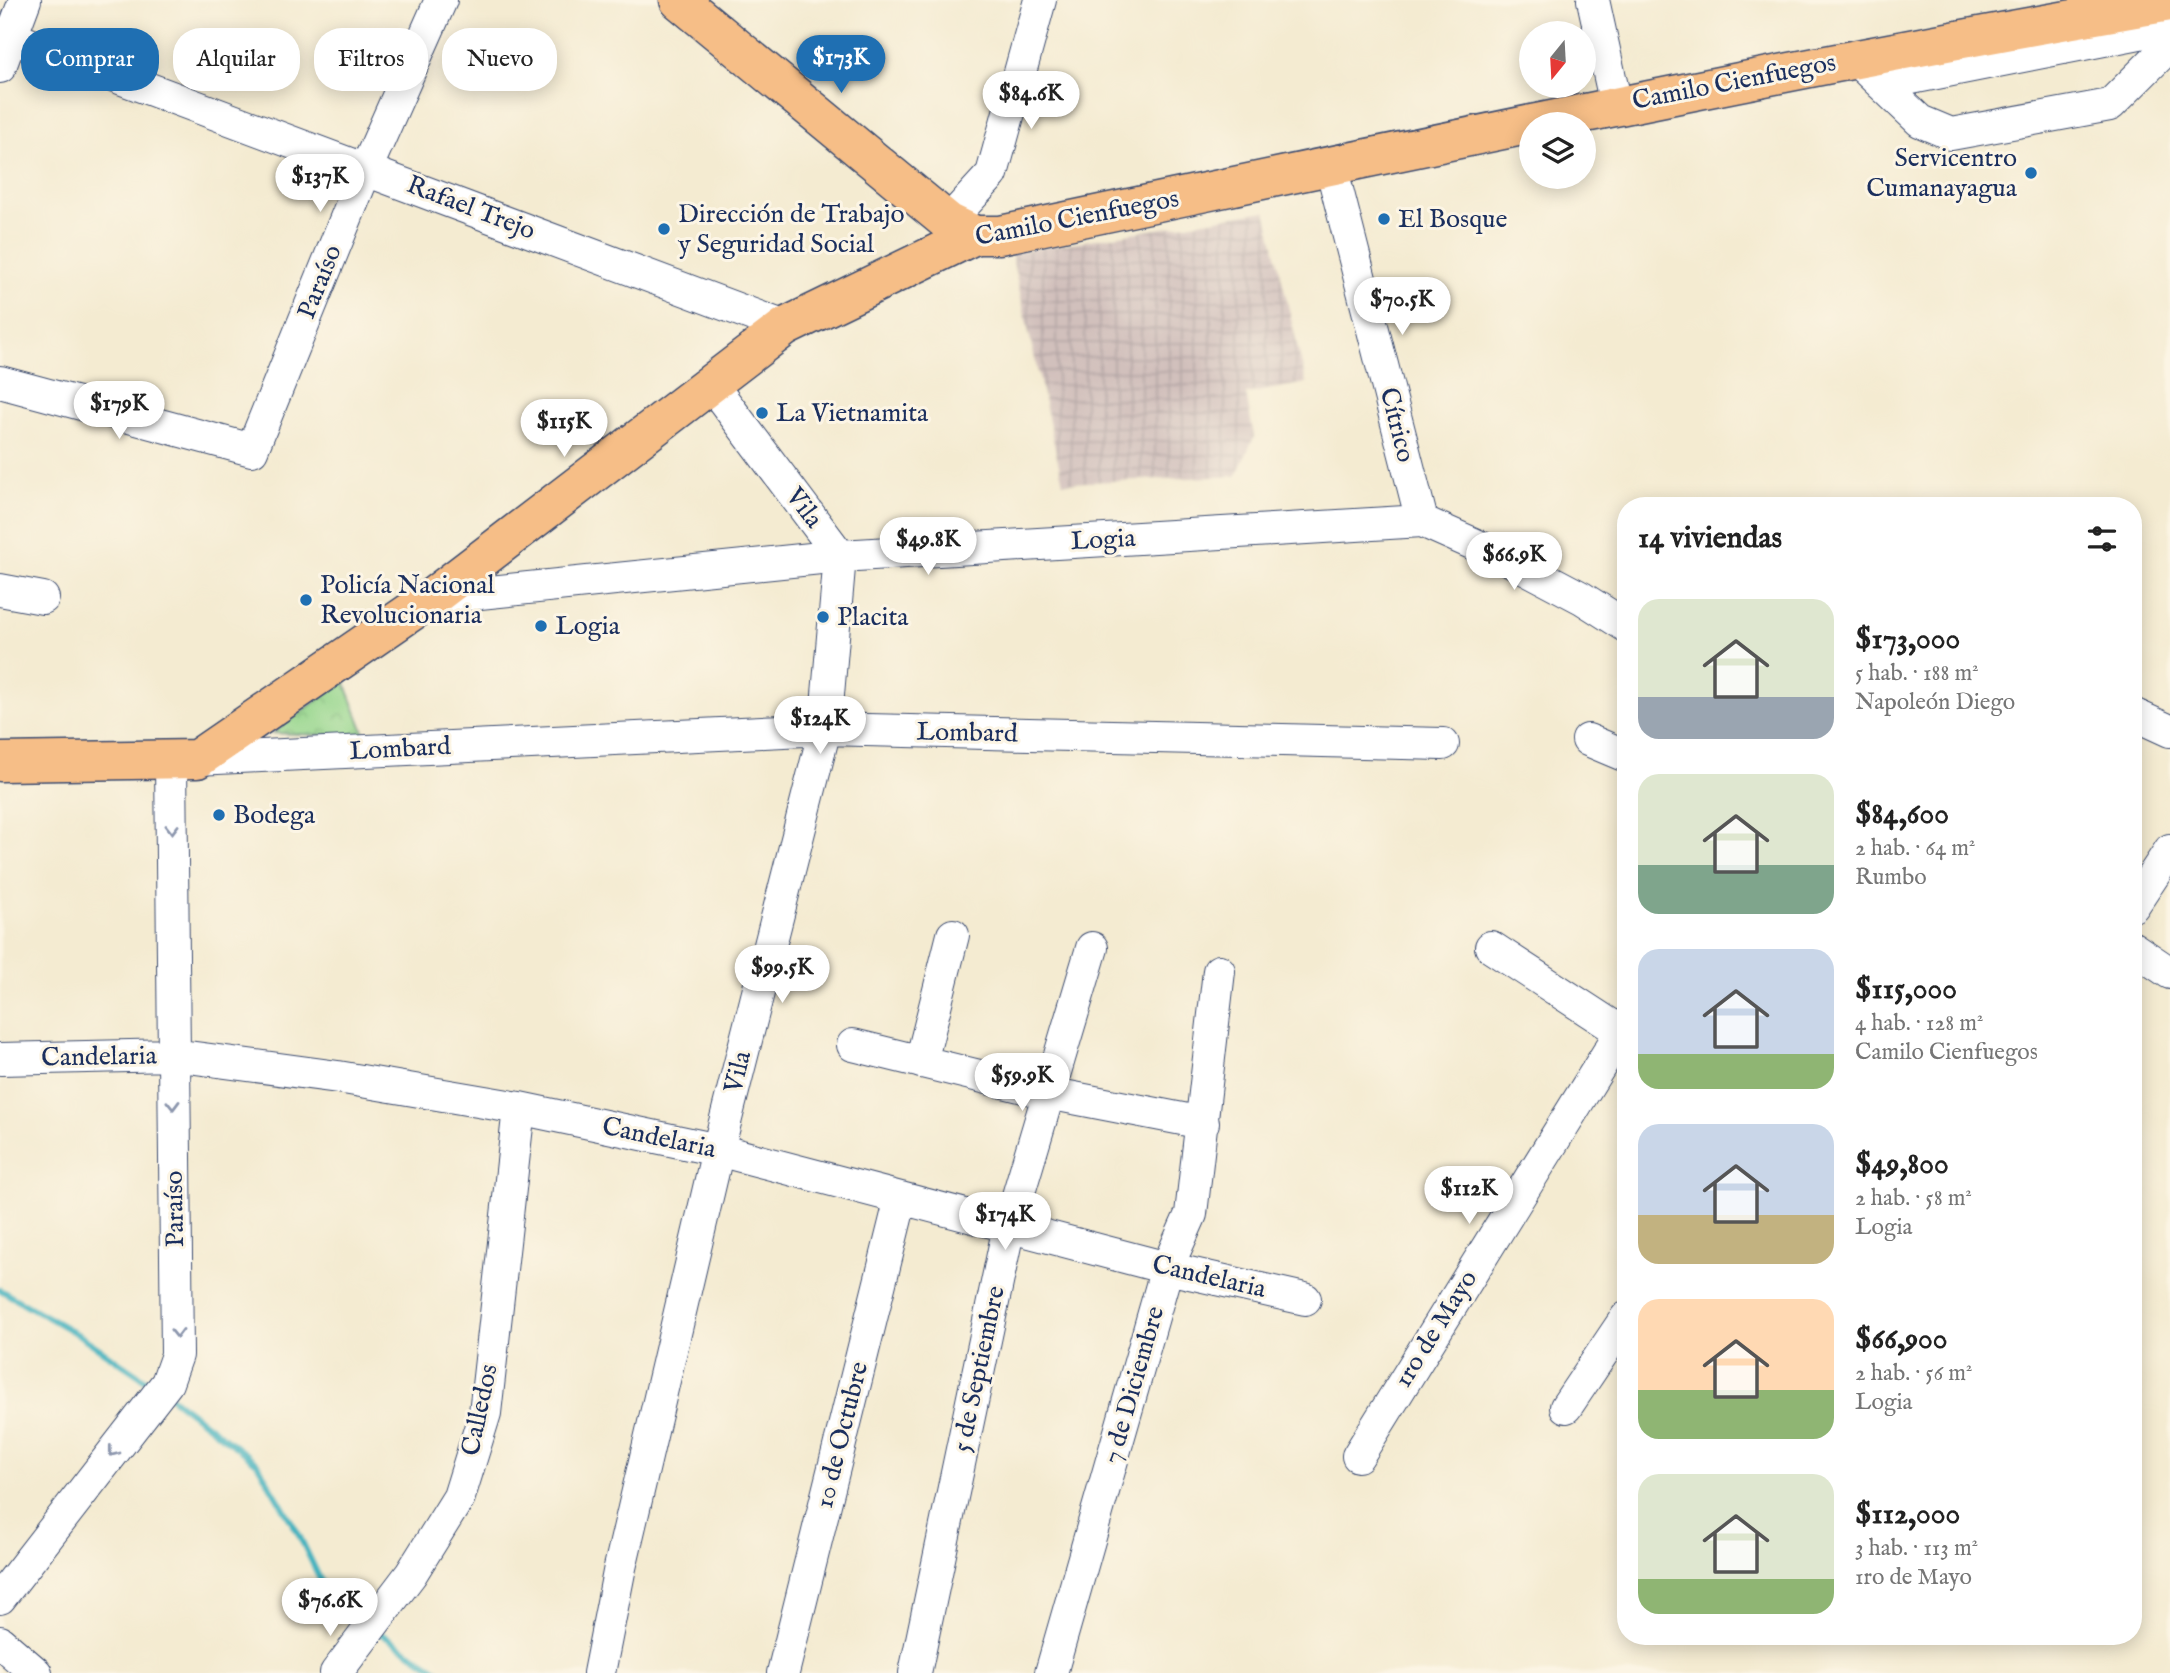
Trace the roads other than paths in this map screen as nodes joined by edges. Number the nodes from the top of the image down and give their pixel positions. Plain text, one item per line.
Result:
1 (25, 0) edge
2 (441, 0) edge
3 (679, 0) edge
4 (1040, 0) edge
5 (1593, 0) edge
6 (2170, 2) edge
7 (2062, 10) edge
8 (2170, 27) edge
9 (6, 35) edge
10 (2170, 45) edge
11 (0, 67) edge
12 (1868, 71) junction
13 (1616, 105) junction
14 (1331, 166) junction
15 (366, 169) junction
16 (962, 229) junction
17 (785, 327) junction
18 (0, 382) edge
19 (711, 384) junction
20 (1422, 521) junction
21 (840, 556) junction
22 (0, 590) edge
23 (43, 598) dead end
24 (431, 598) junction
25 (1617, 620) edge
26 (2142, 718) edge
27 (825, 729) junction
28 (2170, 731) edge
29 (1588, 740) dead end
30 (1443, 744) dead end
31 (1617, 752) edge
32 (184, 760) junction
33 (0, 762) edge
34 (2170, 850) edge
35 (2142, 892) edge
36 (953, 935) dead end
37 (1491, 947) dead end
38 (1092, 948) dead end
39 (2142, 954) edge
40 (1219, 971) dead end
41 (2170, 973) edge
42 (1617, 1026) edge
43 (1617, 1041) edge
44 (853, 1045) dead end
45 (173, 1055) junction
46 (0, 1059) edge
47 (921, 1062) junction
48 (1048, 1093) junction
49 (519, 1108) junction
50 (1203, 1124) junction
51 (718, 1150) junction
52 (901, 1198) junction
53 (1009, 1226) junction
54 (1167, 1268) junction
55 (1305, 1299) dead end
56 (1617, 1332) edge
57 (1566, 1408) dead end
58 (1357, 1456) dead end
59 (0, 1598) edge
60 (0, 1642) edge
61 (37, 1673) edge
62 (336, 1673) edge
63 (599, 1673) edge
64 (783, 1673) edge
65 (915, 1673) edge
66 (1052, 1673) edge

1 - 9 street
2 - 15 street, Paraíso
3 - 16 main road
4 - 16 street
5 - 13 street
6 - 7 main road, Camilo Cienfuegos
7 - 12 main road, Camilo Cienfuegos
8 - 12 street
9 - 11 street
9 - 15 street, Rafael Trejo
10 - 12 street
12 - 13 main road, Camilo Cienfuegos
13 - 14 main road, Camilo Cienfuegos
14 - 16 main road, Camilo Cienfuegos
14 - 20 street, Cítrico
15 - 17 street, Rafael Trejo
15 - 18 street, Paraíso
16 - 17 main road, Camilo Cienfuegos
17 - 19 main road, Camilo Cienfuegos
19 - 21 street, Vila
19 - 24 main road, Camilo Cienfuegos
20 - 21 street, Logia
20 - 25 street, Logia
21 - 24 street, Logia
21 - 27 street, Vila
22 - 23 street
24 - 32 main road, Camilo Cienfuegos
26 - 28 street
27 - 30 street, Lombard
27 - 32 street, Lombard
27 - 51 street, Vila
29 - 31 street
32 - 33 main road
32 -> 45 street, Paraíso
34 - 35 street
36 - 47 street
37 - 42 street
38 - 48 street, 5 de Septiembre
39 - 41 street
40 - 50 street, 7 de Diciembre
43 - 58 street, 1ro de Mayo
44 - 47 street
45 - 46 street, Candelaria
45 - 49 street, Candelaria
45 -> 59 street, Paraíso
47 - 48 street
48 - 50 street
48 - 53 street, 5 de Septiembre
49 - 51 street, Candelaria
49 - 62 street, Calledos
50 - 54 street, 7 de Diciembre
51 - 52 street, Candelaria
51 - 63 street, Vila
52 - 53 street, Candelaria
52 - 64 street, 10 de Octubre
53 - 54 street, Candelaria
53 - 65 street, 5 de Septiembre
54 - 55 street, Candelaria
54 - 66 street, 7 de Diciembre
56 - 57 street
60 - 61 street

